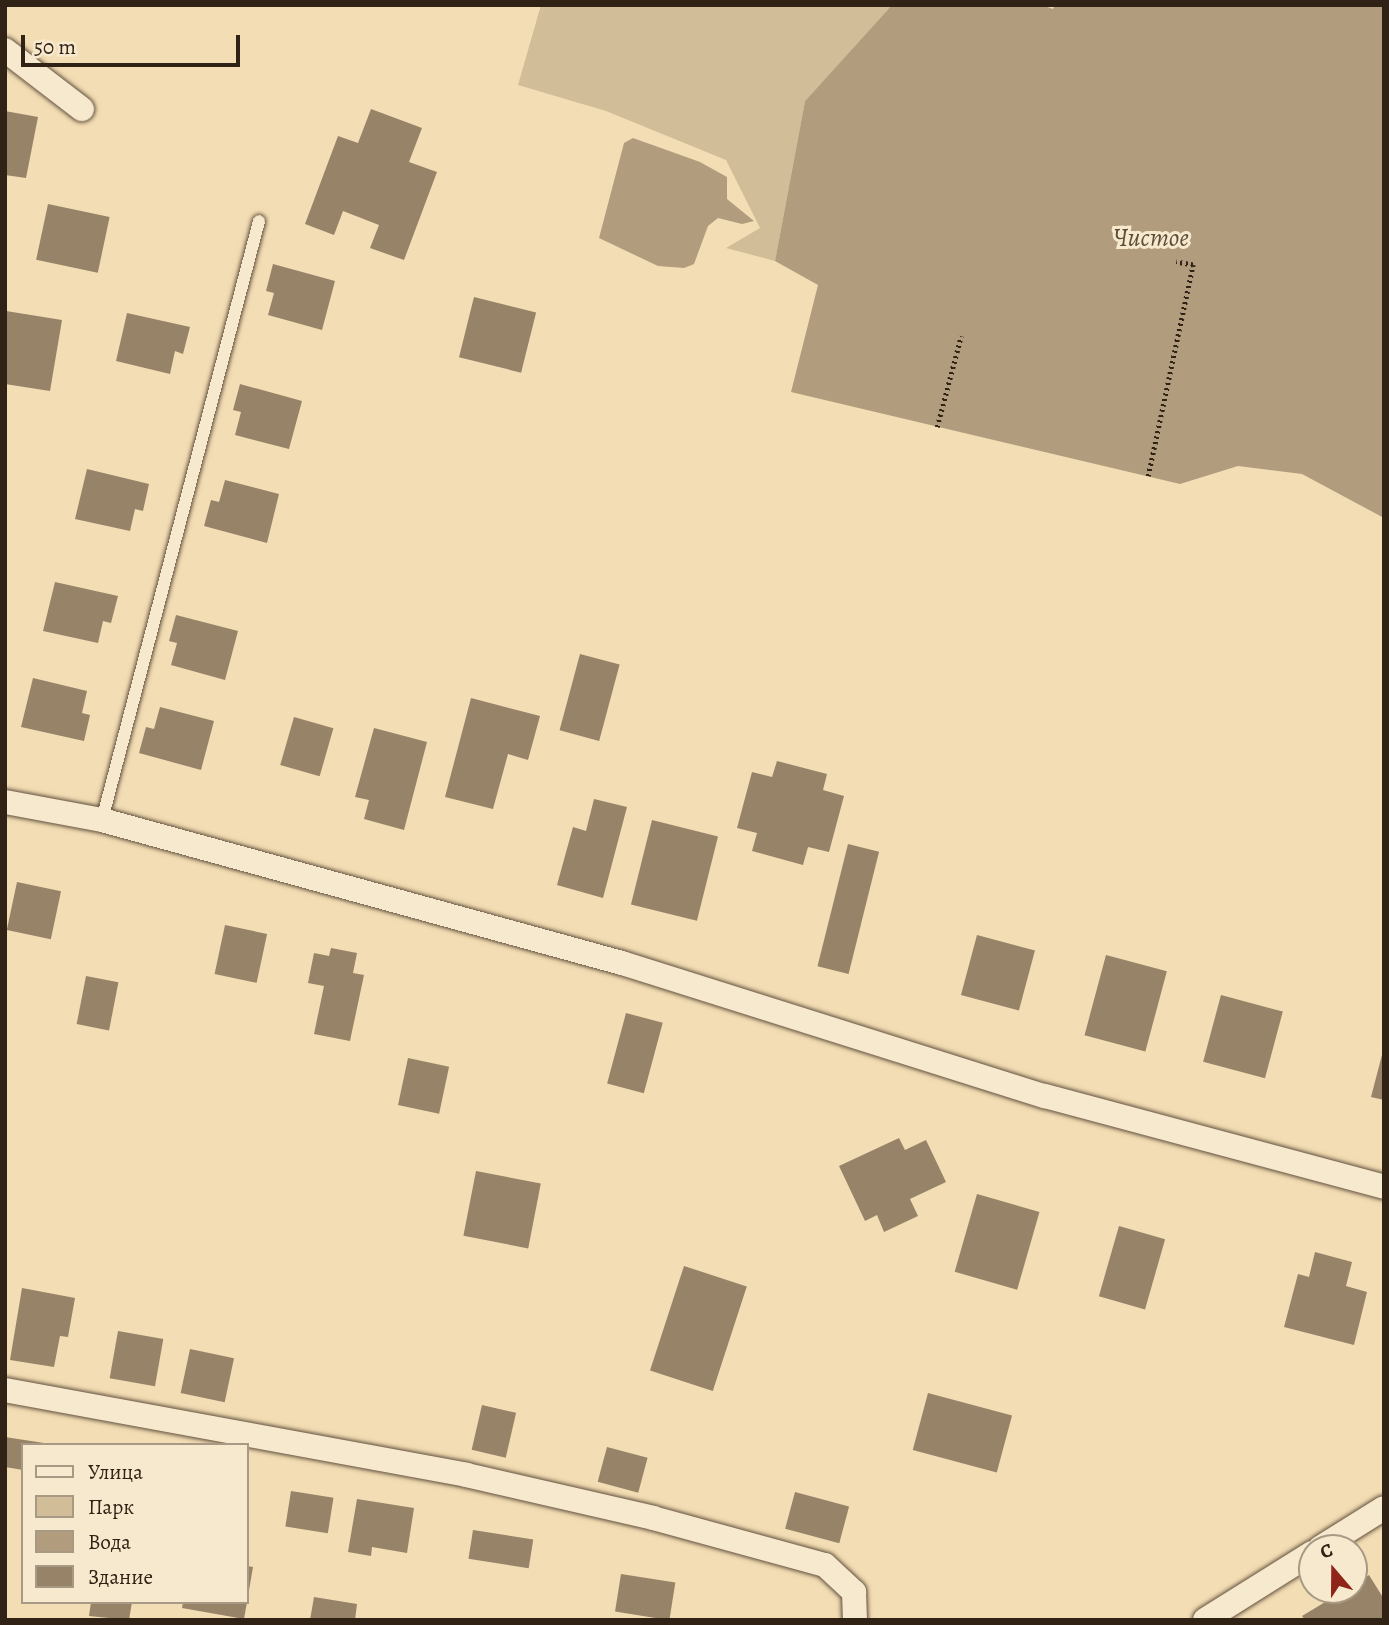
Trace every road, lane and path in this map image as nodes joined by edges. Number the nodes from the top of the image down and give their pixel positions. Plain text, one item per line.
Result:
1 (5, 50) edge
2 (82, 109) dead end
3 (259, 221) dead end
4 (1176, 262) dead end
5 (961, 336) dead end
6 (937, 427) dead end
7 (1148, 477) dead end
8 (5, 802) edge
9 (102, 820) junction
10 (1384, 1187) edge
11 (5, 1390) edge
12 (1384, 1508) edge
13 (1342, 1534) edge
14 (1298, 1562) edge
15 (855, 1620) edge
16 (1205, 1620) edge

1 - 2 street
3 - 9 lane
4 - 7 path
5 - 6 path
8 - 9 street
9 - 10 street
11 - 15 street
12 - 13 street
14 - 16 street

